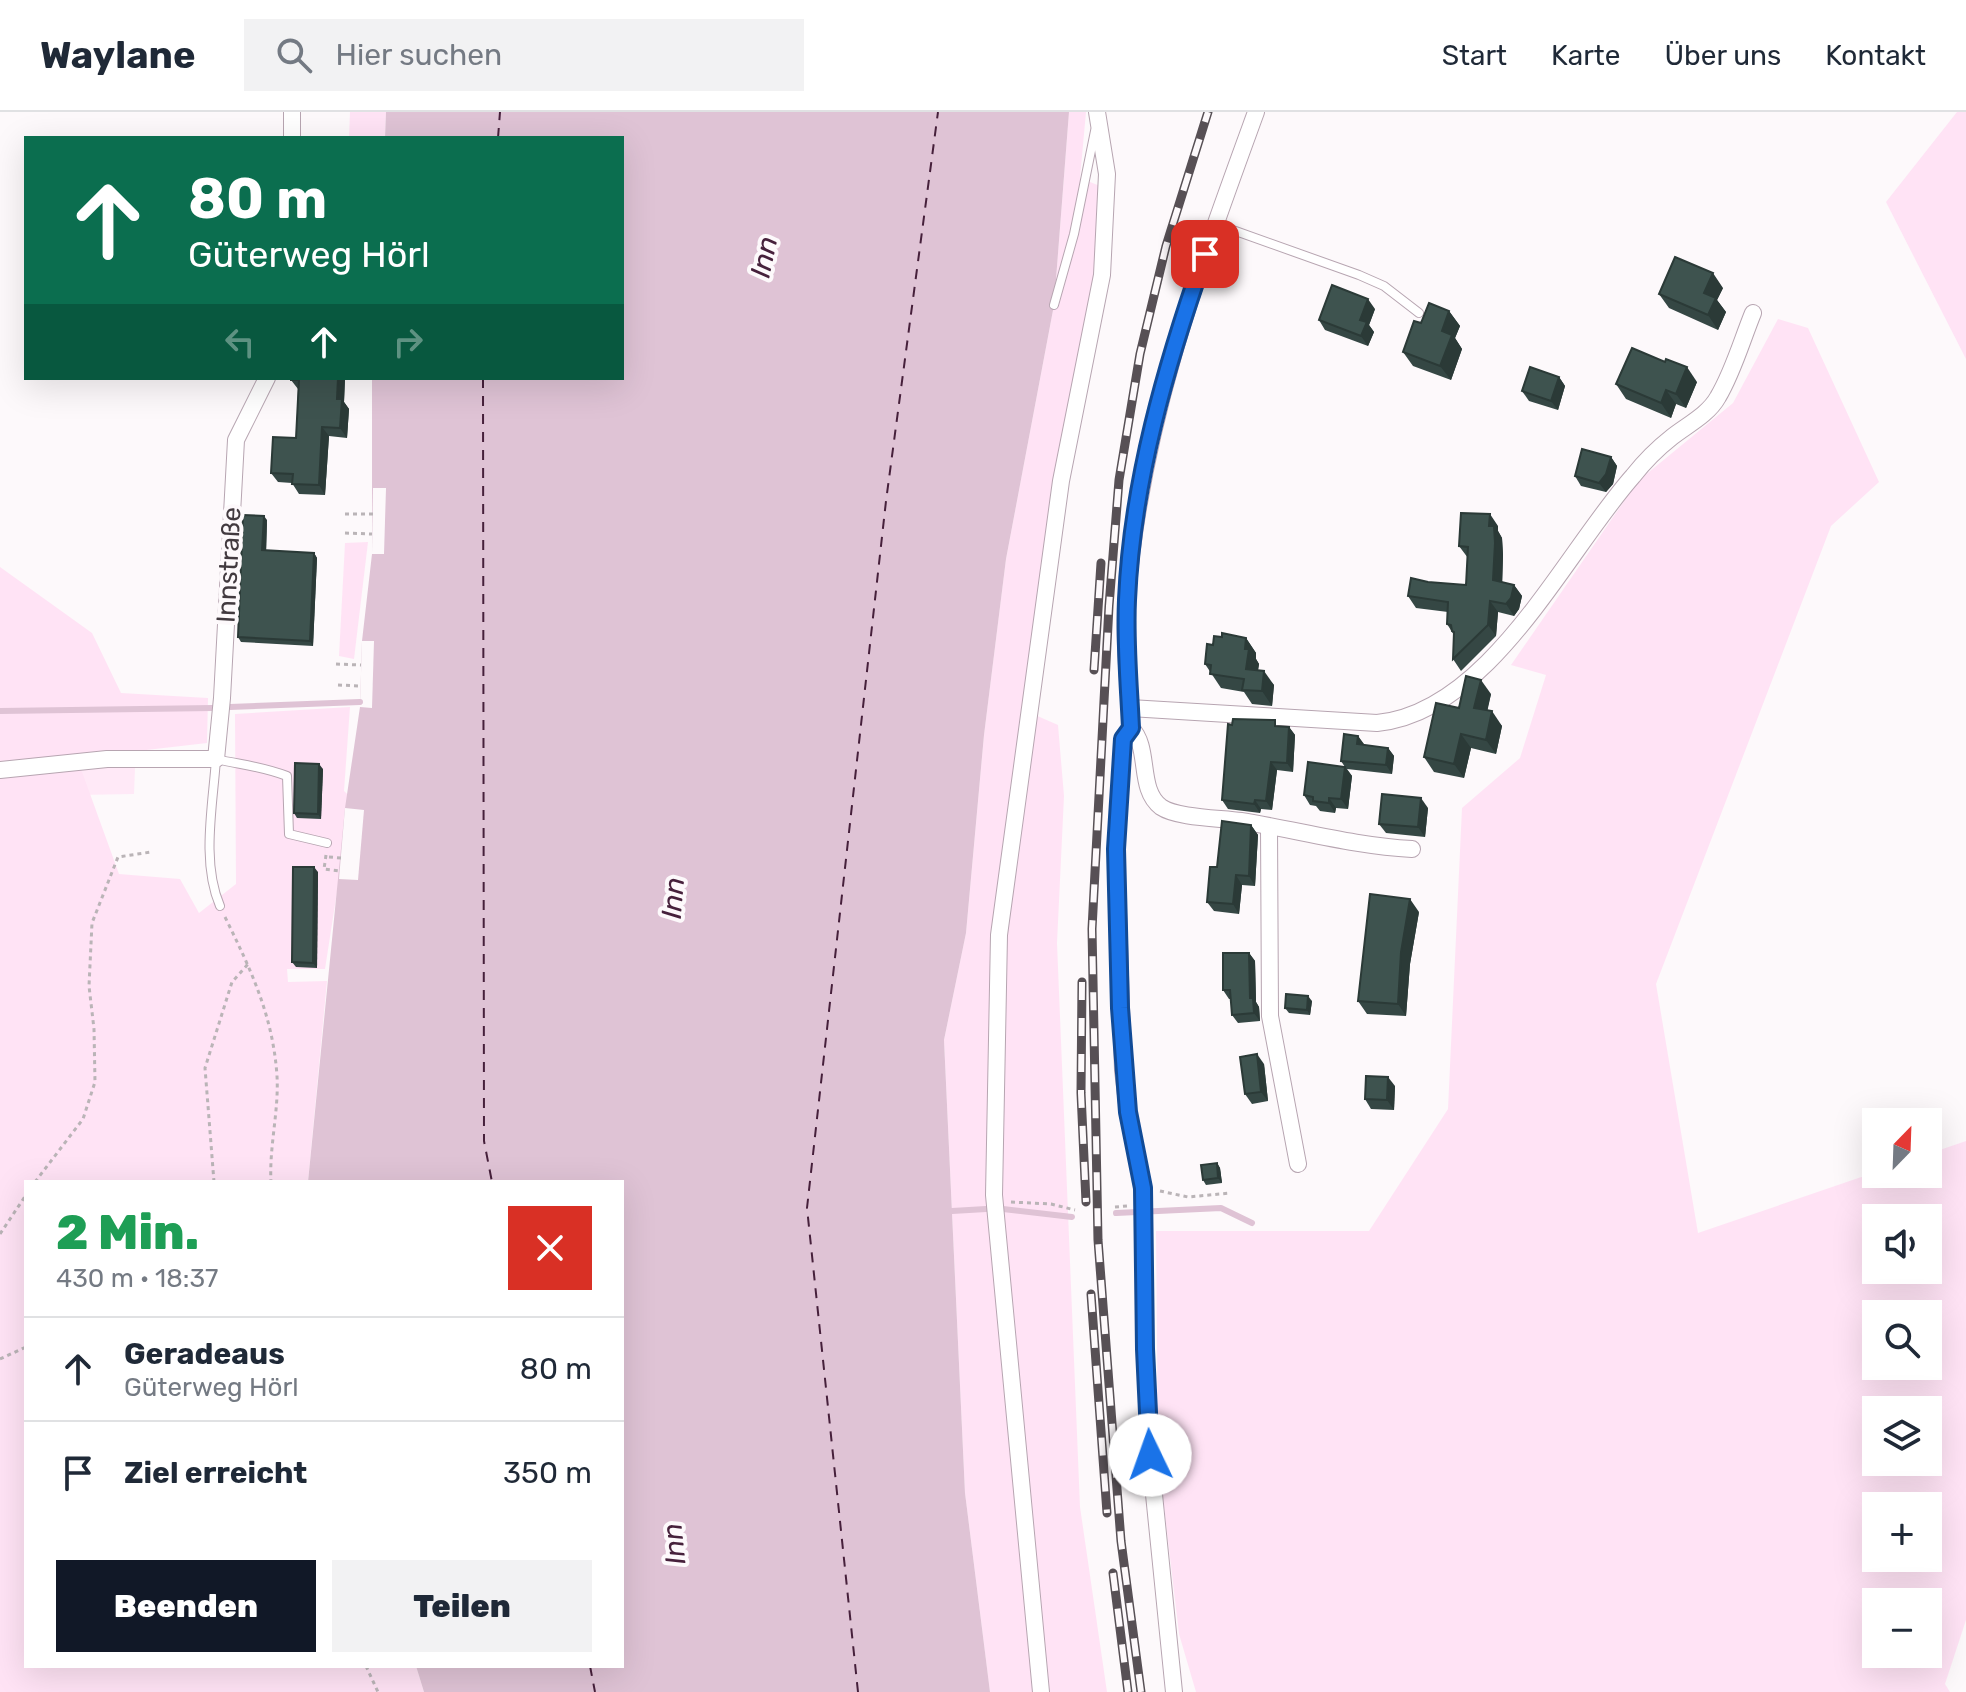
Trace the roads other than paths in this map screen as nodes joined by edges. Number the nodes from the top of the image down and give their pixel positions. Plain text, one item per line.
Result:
1 (292, 112) edge
2 (1256, 112) edge
3 (1097, 116) edge
4 (292, 136) edge
5 (1215, 224) junction
6 (1054, 305) dead end
7 (1419, 313) dead end
8 (1753, 313) dead end
9 (266, 380) edge
10 (1130, 708) junction
11 (1131, 728) junction
12 (216, 759) junction
13 (0, 770) edge
14 (1269, 827) junction
15 (327, 843) dead end
16 (1412, 849) dead end
17 (220, 906) road end
18 (1298, 1164) dead end
19 (1041, 1692) edge
20 (1174, 1692) edge

1 - 4 street
2 - 5 street
3 - 6 lane
3 - 19 street
5 - 7 lane
5 - 10 street
8 - 10 street
9 - 12 street, Innstraße
10 - 11 street
11 - 14 street
11 - 20 street
12 - 13 street
12 - 15 lane
12 - 17 lane
14 - 16 street
14 - 18 street

